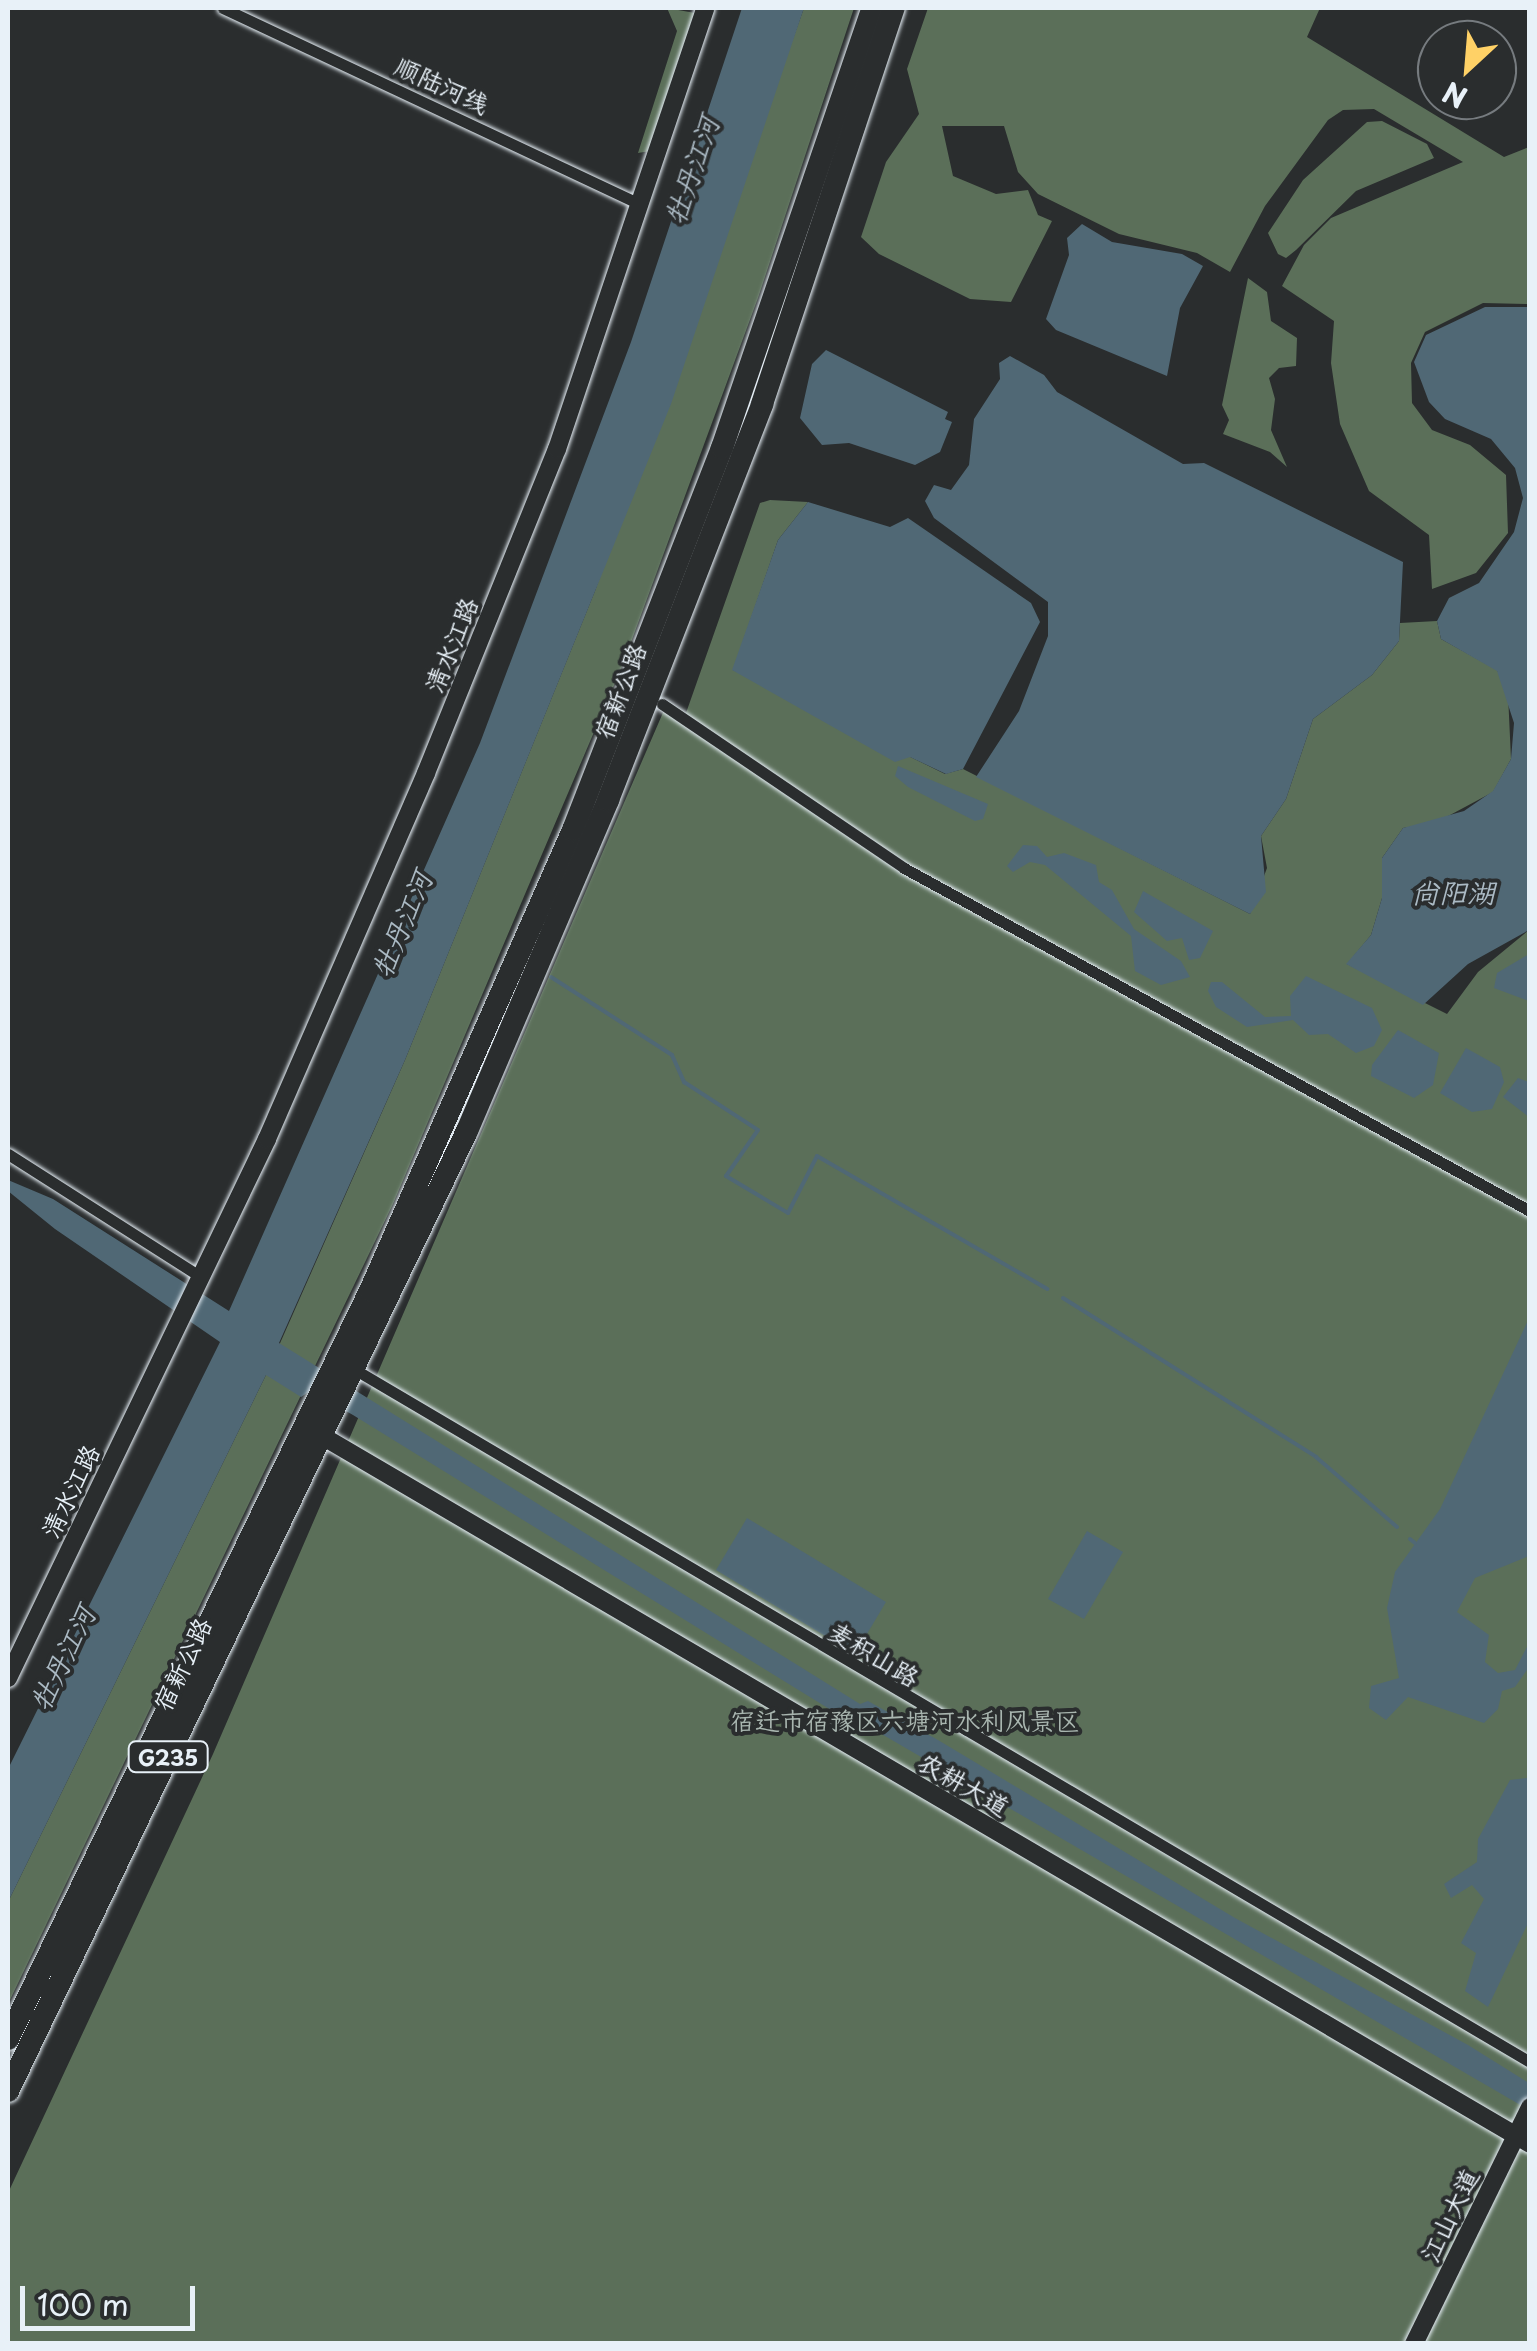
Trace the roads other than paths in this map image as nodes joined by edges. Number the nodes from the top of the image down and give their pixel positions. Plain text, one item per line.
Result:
1 (223, 8) edge
2 (705, 8) edge
3 (873, 8) edge
4 (894, 8) edge
5 (642, 205) junction
6 (662, 704) dead end
7 (8, 1154) edge
8 (1530, 1211) edge
9 (199, 1280) junction
10 (346, 1371) junction
11 (321, 1424) junction
12 (8, 1678) edge
13 (8, 2039) edge
14 (1530, 2062) edge
15 (8, 2091) edge
16 (1530, 2108) edge
17 (1521, 2137) edge
18 (1414, 2344) edge

1 - 5 street, 顺陆河线
2 - 5 street, 清水江路
3 - 10 highway, 宿新公路
4 - 10 highway, 宿新公路
5 - 9 street, 清水江路
6 - 8 street
7 - 9 street
9 - 12 street, 清水江路
10 - 11 highway
10 - 14 street, 麦积山路
11 - 13 highway, 宿新公路 / G235
11 - 15 highway, 宿新公路 / G235
11 - 17 street, 农耕大道
16 - 17 street, 江山大道
17 - 18 street, 江山大道

